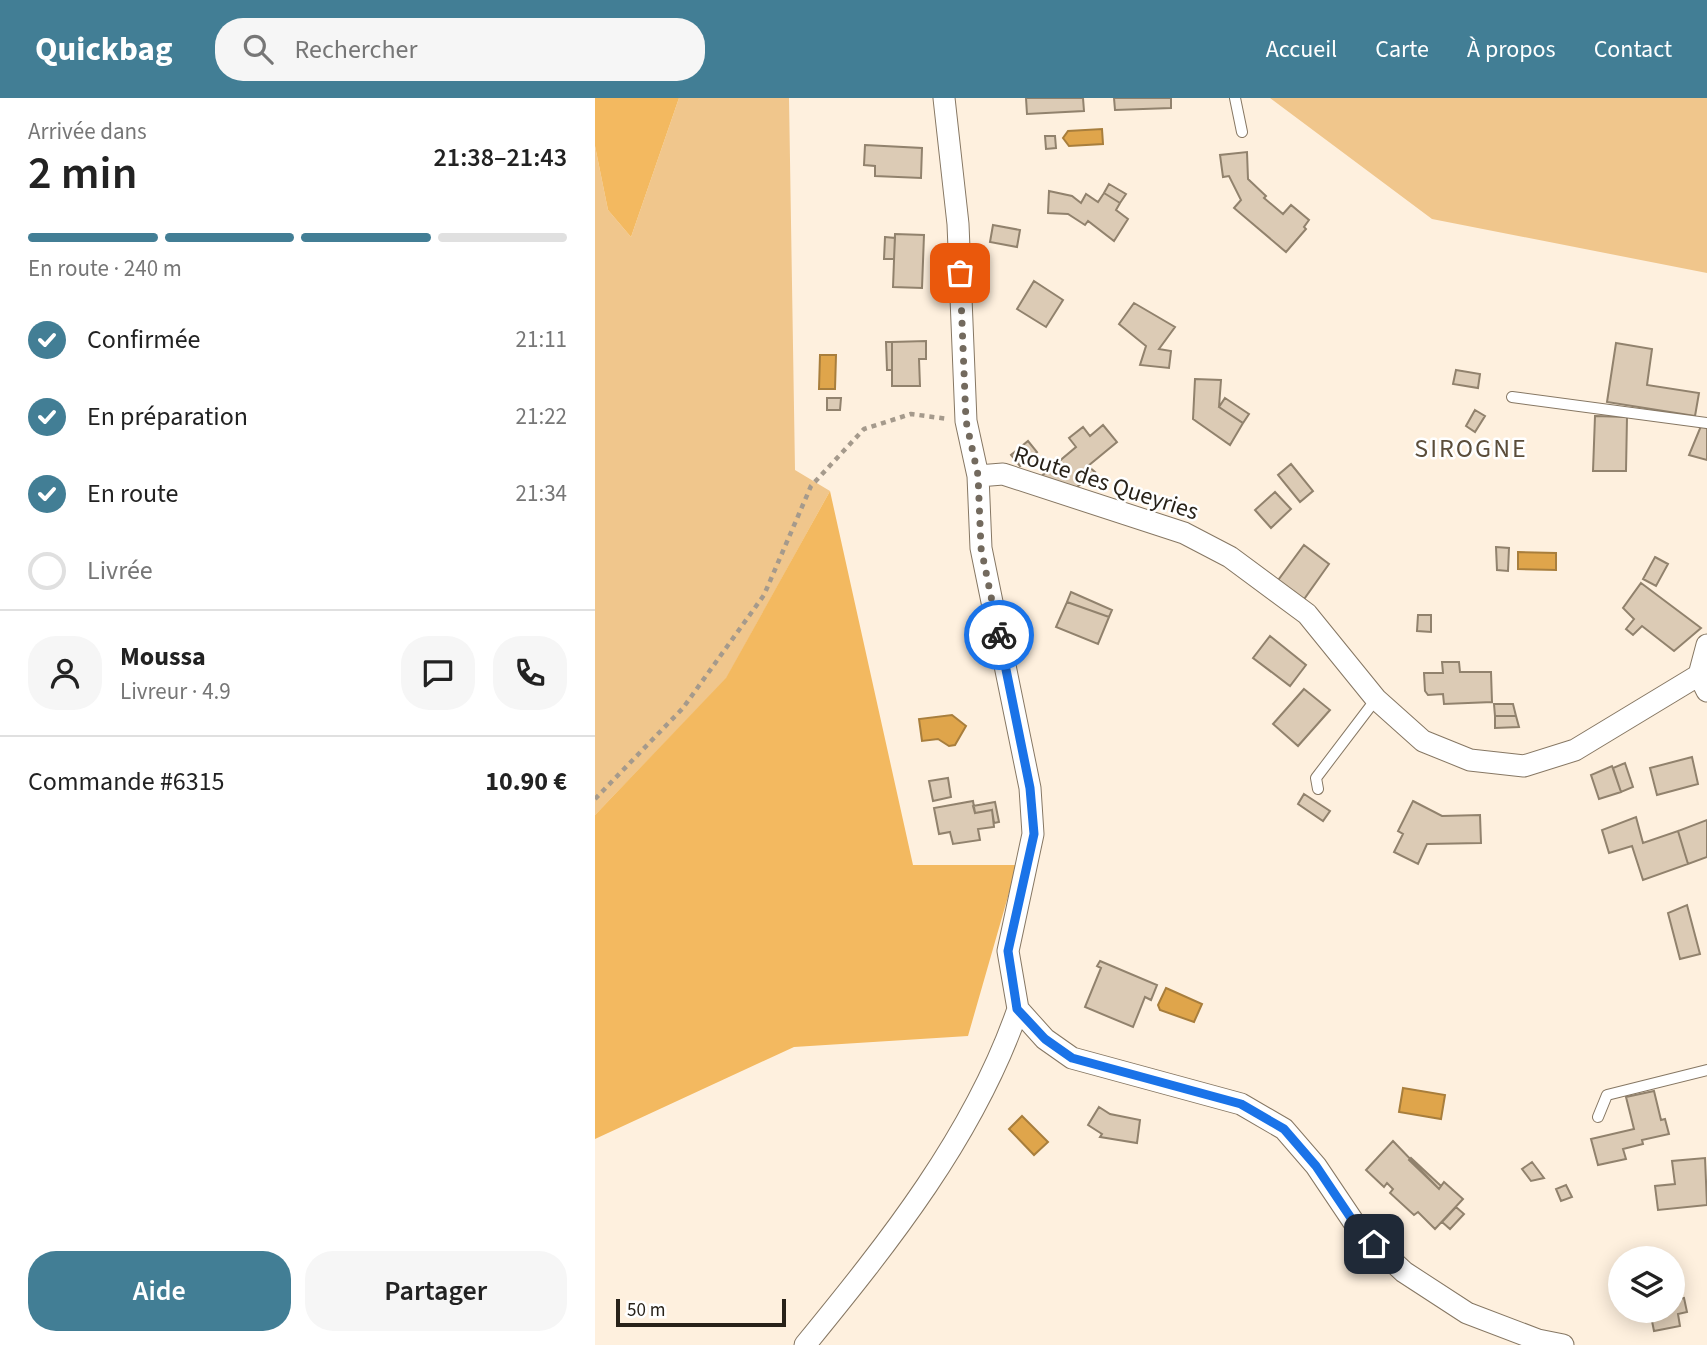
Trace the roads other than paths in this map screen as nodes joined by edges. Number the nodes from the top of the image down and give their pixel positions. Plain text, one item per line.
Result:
1 (944, 98) edge
2 (1235, 98) edge
3 (1242, 132) dead end
4 (1512, 397) dead end
5 (1707, 423) edge
6 (978, 475) junction
7 (1707, 645) edge
8 (1703, 683) edge
9 (1376, 699) junction
10 (1318, 789) dead end
11 (1017, 1009) junction
12 (1707, 1070) edge
13 (1598, 1117) dead end
14 (805, 1345) edge
15 (1563, 1345) edge

1 - 6 street
2 - 3 lane
4 - 5 lane
6 - 9 street, Route des Queyries
6 - 11 street
7 - 8 street
8 - 9 street, Route des Queyries
9 - 10 lane
11 - 14 street
11 - 15 street
12 - 13 lane

